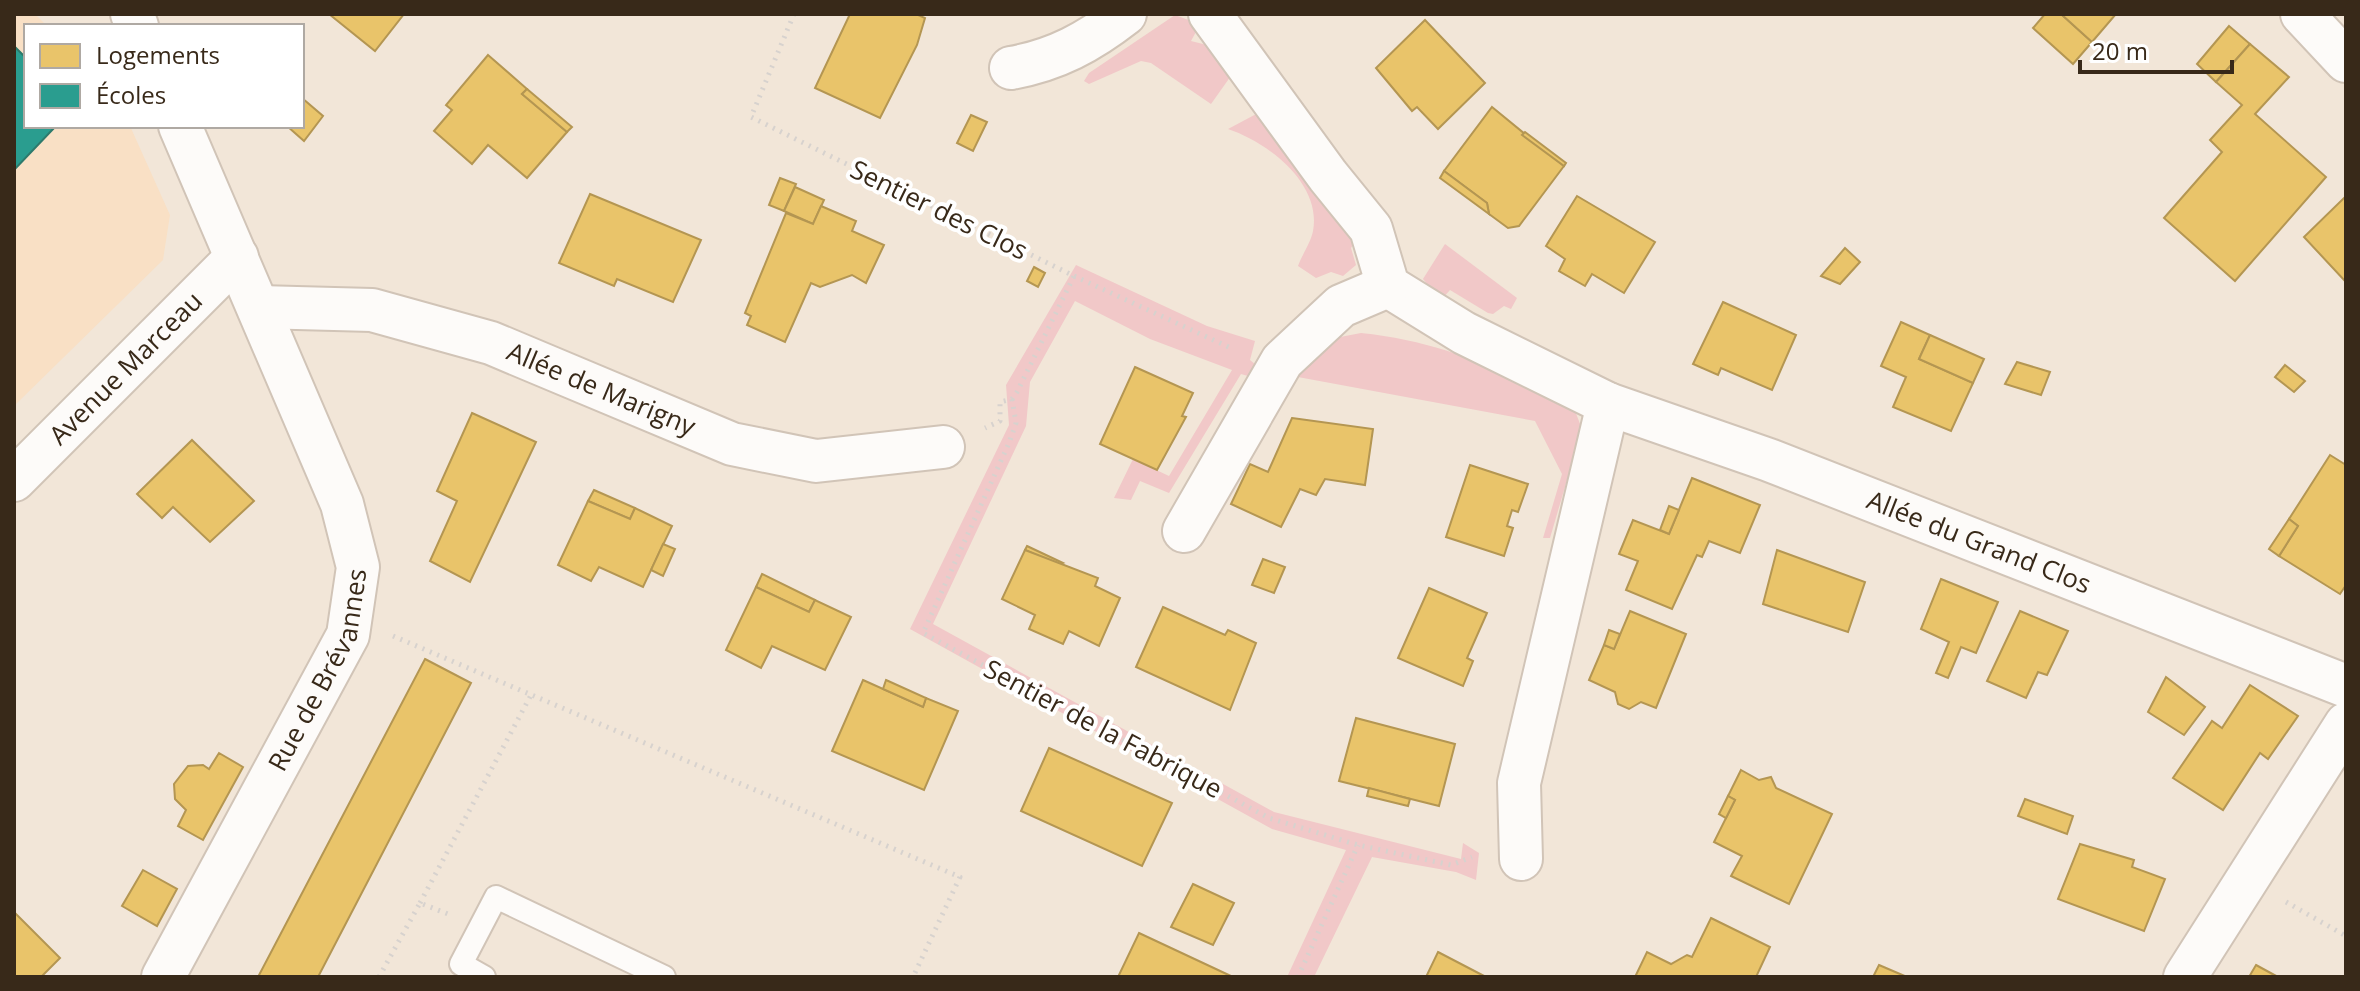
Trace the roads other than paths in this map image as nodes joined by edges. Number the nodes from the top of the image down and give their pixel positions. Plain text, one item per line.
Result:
1 (1125, 14) edge
2 (1210, 14) edge
3 (2302, 14) edge
4 (2346, 61) edge
5 (1011, 68) dead end
6 (181, 128) edge
7 (237, 257) junction
8 (1388, 286) junction
9 (259, 307) junction
10 (1608, 404) junction
11 (943, 447) dead end
12 (14, 480) edge
13 (1184, 531) dead end
14 (2346, 686) edge
15 (2346, 724) edge
16 (1521, 859) road end
17 (163, 977) edge
18 (484, 977) edge
19 (664, 977) edge
20 (2185, 977) edge

1 - 5 street
2 - 8 street
3 - 4 street
6 - 7 street, Rue de Brévannes
7 - 9 street, Rue de Brévannes
7 - 12 street, Avenue Marceau
8 - 10 street, Allée du Grand Clos
8 - 13 street
9 - 11 street, Allée de Marigny
9 - 17 street, Rue de Brévannes
10 - 14 street, Allée du Grand Clos
10 - 16 street
15 - 20 street
18 - 19 lane

